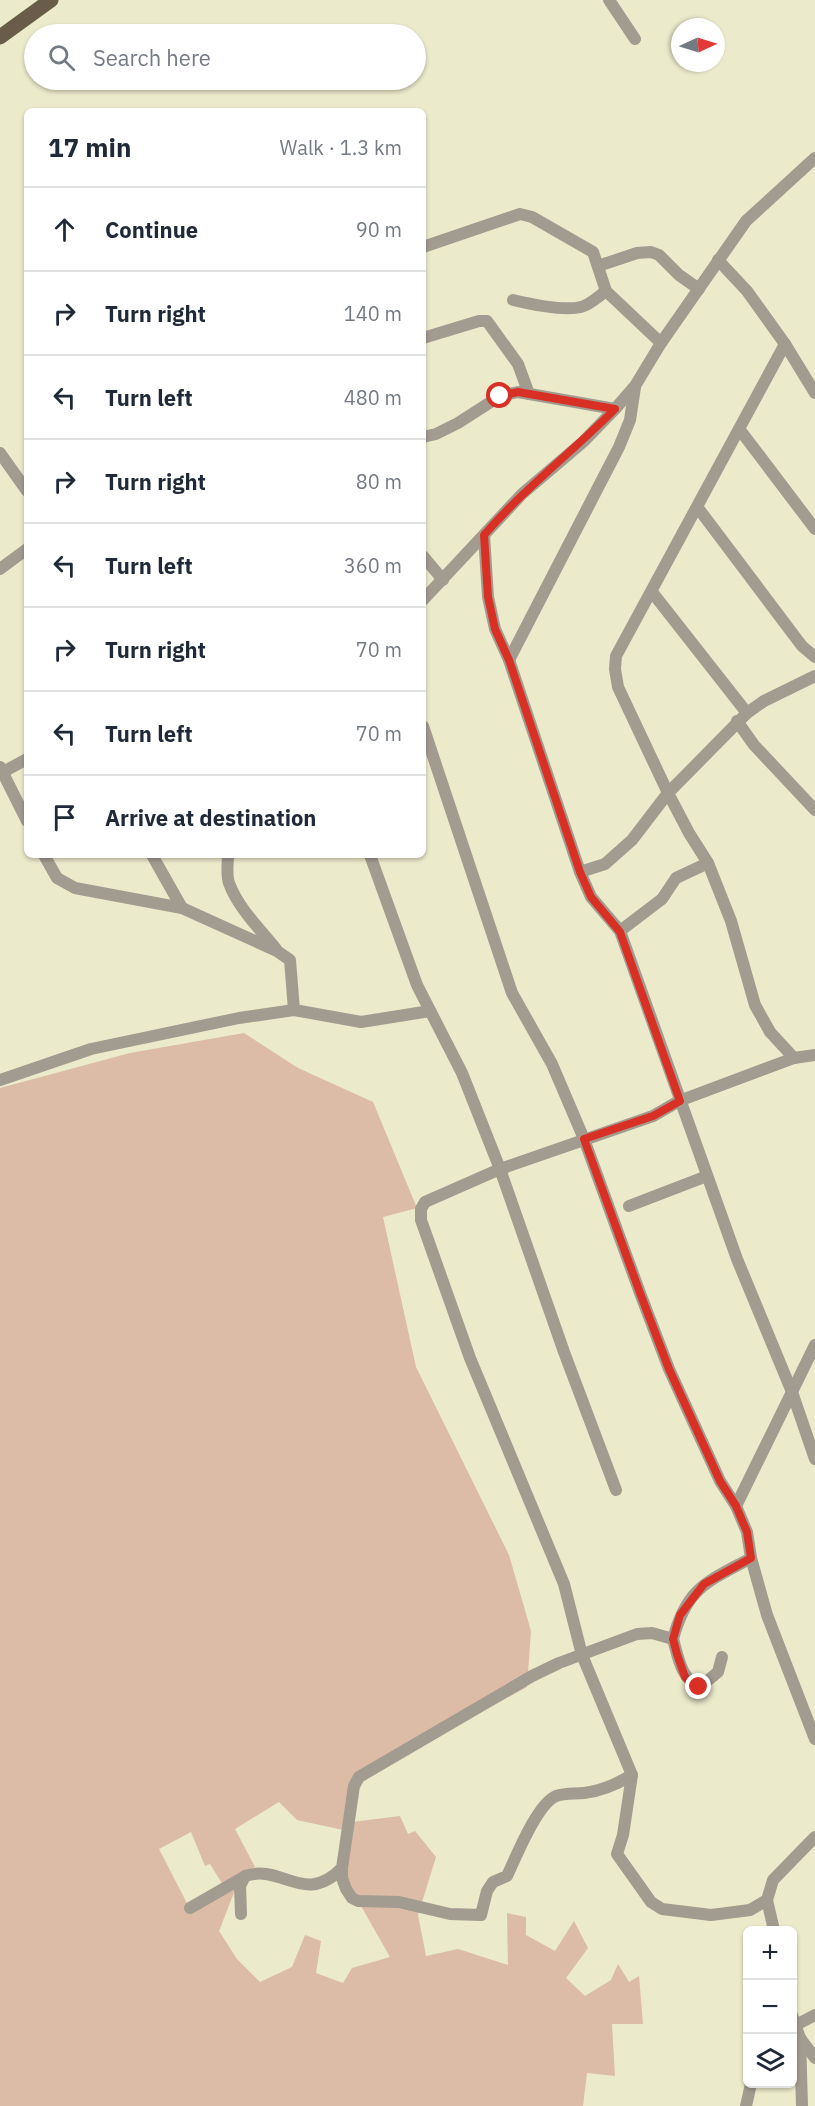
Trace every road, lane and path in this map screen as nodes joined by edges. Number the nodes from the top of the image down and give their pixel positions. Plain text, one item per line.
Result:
1 (51, 0) edge
2 (609, 0) edge
3 (0, 37) edge
4 (635, 39) dead end
5 (815, 159) edge
6 (426, 246) edge
7 (718, 260) junction
8 (598, 266) junction
9 (699, 289) junction
10 (606, 291) junction
11 (513, 300) dead end
12 (426, 337) edge
13 (661, 343) junction
14 (785, 344) junction
15 (635, 386) junction
16 (815, 393) edge
17 (529, 394) junction
18 (615, 409) junction
19 (740, 430) junction
20 (426, 436) edge
21 (0, 453) edge
22 (24, 487) edge
23 (698, 508) junction
24 (815, 529) edge
25 (484, 535) junction
26 (24, 551) edge
27 (426, 560) edge
28 (0, 569) edge
29 (443, 580) junction
30 (652, 592) junction
31 (426, 597) edge
32 (815, 657) edge
33 (509, 660) junction
34 (815, 676) edge
35 (742, 717) junction
36 (426, 735) edge
37 (24, 760) edge
38 (1, 769) edge
39 (669, 793) junction
40 (815, 810) edge
41 (24, 815) edge
42 (46, 858) edge
43 (154, 858) edge
44 (228, 858) edge
45 (371, 858) edge
46 (708, 863) junction
47 (580, 872) junction
48 (182, 908) junction
49 (620, 932) junction
50 (277, 951) junction
51 (294, 1010) junction
52 (430, 1011) junction
53 (815, 1055) edge
54 (794, 1058) junction
55 (0, 1080) edge
56 (680, 1101) junction
57 (584, 1139) junction
58 (500, 1169) junction
59 (707, 1176) junction
60 (629, 1206) dead end
61 (815, 1345) edge
62 (792, 1392) junction
63 (815, 1459) edge
64 (616, 1490) dead end
65 (736, 1506) junction
66 (751, 1558) junction
67 (673, 1639) junction
68 (582, 1655) junction
69 (722, 1657) dead end
70 (815, 1739) edge
71 (632, 1775) junction
72 (815, 1837) edge
73 (342, 1868) junction
74 (245, 1876) junction
75 (768, 1900) junction
76 (190, 1908) dead end
77 (241, 1914) dead end
78 (773, 1926) edge
79 (815, 2015) edge
80 (797, 2021) edge
81 (797, 2030) edge
82 (800, 2038) junction
83 (815, 2058) edge
84 (750, 2088) edge
85 (746, 2106) edge
86 (802, 2106) edge

1 - 3 main road
2 - 4 street
5 - 7 street
6 - 8 street
7 - 9 street
7 - 14 street
8 - 9 street
8 - 10 street
9 - 13 street
10 - 11 street
10 - 13 street
12 - 17 street
13 - 15 street
14 - 16 street
14 - 19 street
15 - 18 street
15 - 33 street
17 - 18 street
17 - 20 street
18 - 25 street
19 - 23 street
19 - 24 street
21 - 22 street
23 - 30 street
23 - 32 street
25 - 29 street
25 - 33 street
26 - 28 street
27 - 29 street
29 - 31 street
30 - 35 street
30 - 39 street
33 - 47 street
34 - 35 street
35 - 39 street
35 - 40 street
36 - 57 street
37 - 38 street
38 - 41 street
39 - 46 street
39 - 47 street
42 - 48 street
43 - 48 street
44 - 50 street
45 - 52 street
46 - 49 street
46 - 54 street
47 - 49 street
48 - 50 street
49 - 56 street
50 - 51 street
51 - 52 street
51 - 55 street
52 - 58 street
53 - 54 street
54 - 56 street
56 - 57 street
56 - 59 street
57 - 58 street
57 - 65 street
58 - 64 street
58 - 68 street
59 - 60 street
59 - 62 street
61 - 62 street
62 - 63 street
62 - 65 street
65 - 66 street
66 - 67 street
66 - 70 street
67 - 68 street
67 - 69 street
68 - 71 street
68 - 73 street
71 - 73 street
71 - 75 street
72 - 75 street
73 - 74 street
74 - 76 street
74 - 77 street
75 - 78 street
79 - 80 street
81 - 82 street
82 - 83 street
82 - 86 street
84 - 85 street

